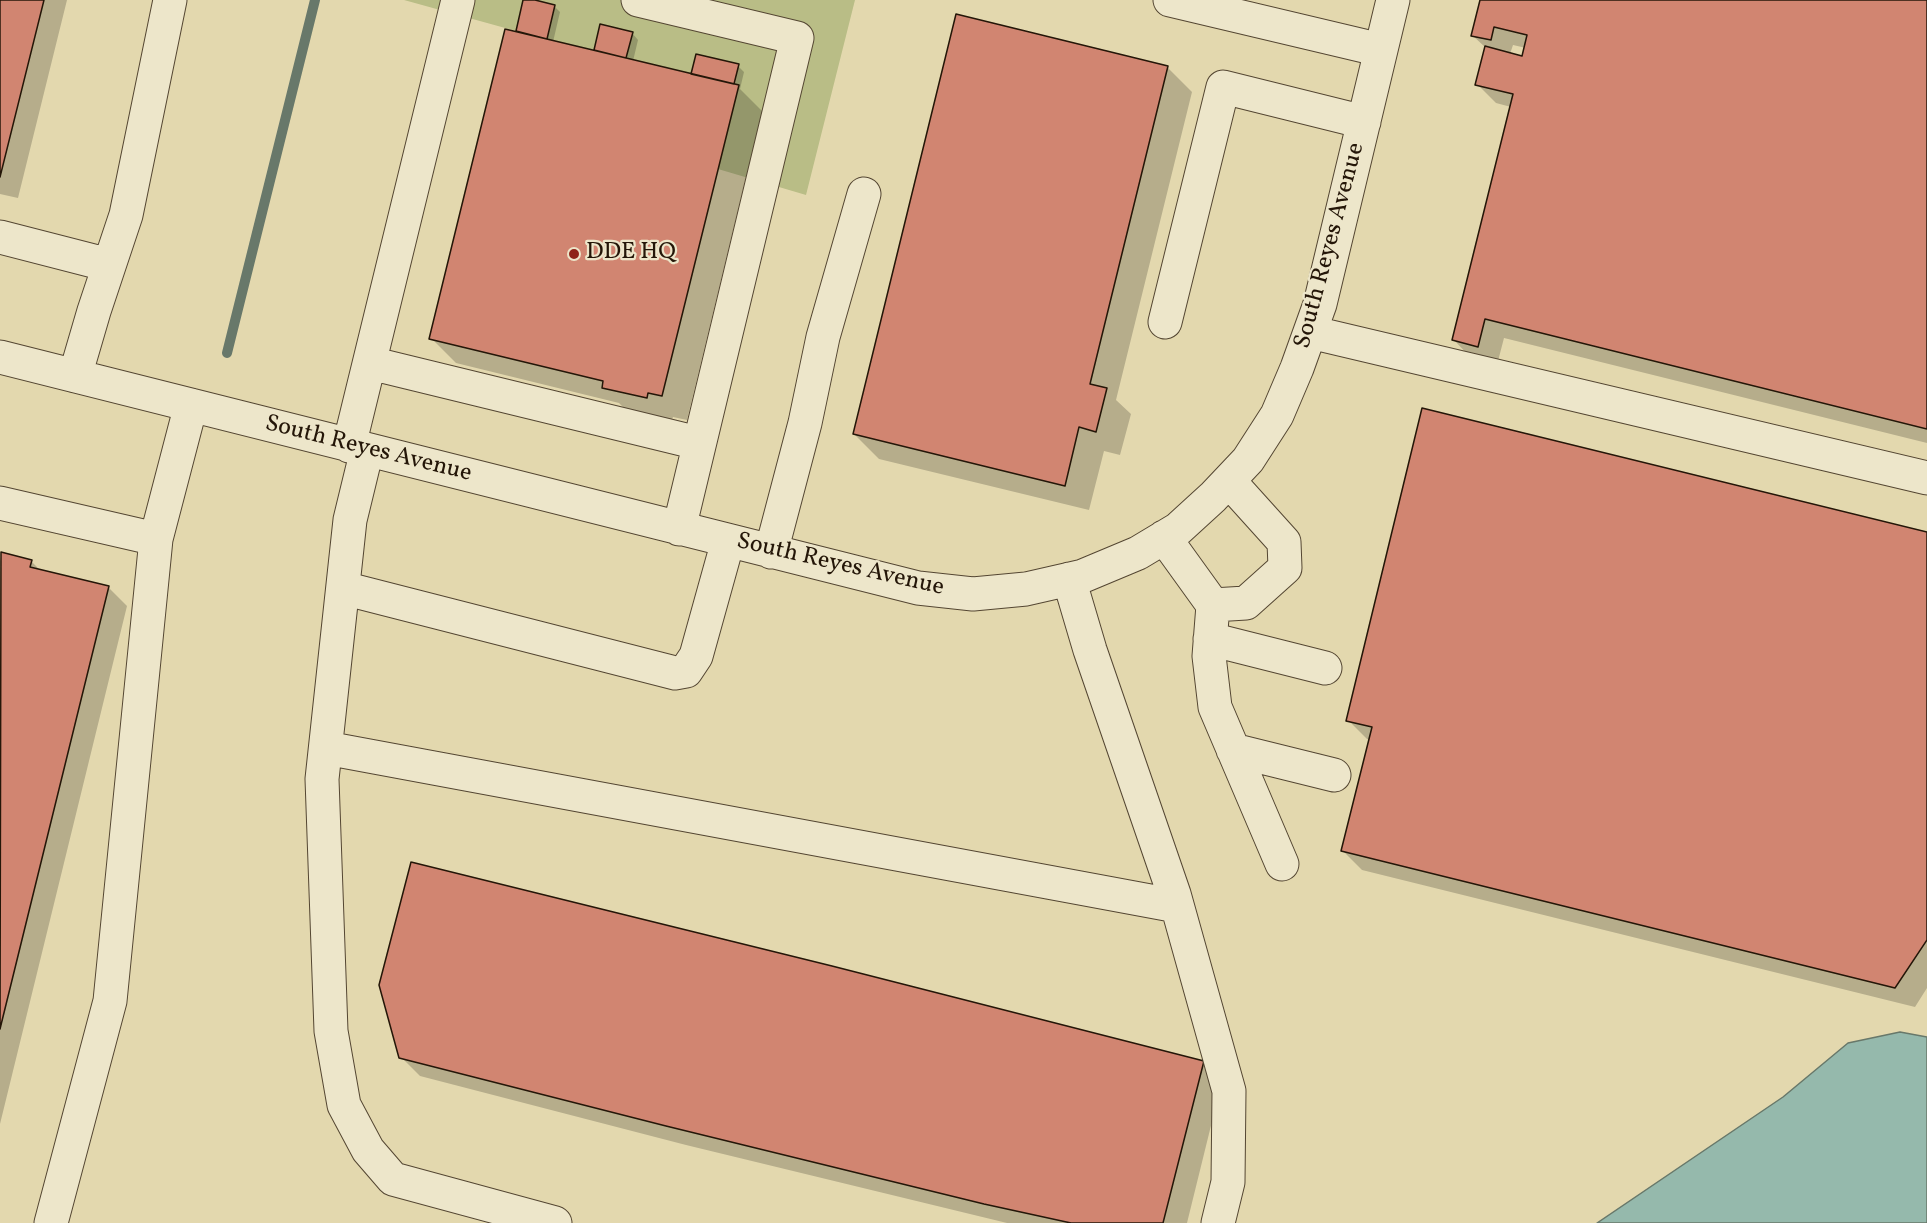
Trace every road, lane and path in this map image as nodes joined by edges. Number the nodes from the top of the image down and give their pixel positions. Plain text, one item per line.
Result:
1 (170, 0) edge
2 (458, 0) edge
3 (638, 0) edge
4 (1170, 0) edge
5 (1393, 0) edge
6 (1381, 50) junction
7 (1364, 122) junction
8 (864, 194) dead end
9 (0, 237) edge
10 (109, 265) junction
11 (1165, 322) dead end
12 (1310, 332) junction
13 (0, 357) edge
14 (370, 363) junction
15 (75, 376) junction
16 (191, 405) junction
17 (698, 443) junction
18 (358, 448) junction
19 (1927, 478) edge
20 (1229, 481) junction
21 (0, 503) edge
22 (678, 529) junction
23 (1164, 537) junction
24 (156, 539) junction
25 (728, 541) junction
26 (771, 552) junction
27 (1069, 579) junction
28 (343, 588) junction
29 (1213, 605) junction
30 (1210, 639) junction
31 (1325, 668) dead end
32 (326, 748) junction
33 (1233, 750) junction
34 (1334, 775) dead end
35 (1282, 864) dead end
36 (1178, 906) junction
37 (51, 1223) edge
38 (555, 1223) edge
39 (1218, 1223) edge

1 - 10 street
2 - 14 street
3 - 17 street
4 - 6 street
5 - 6 street, South Reyes Avenue
6 - 7 street, South Reyes Avenue
7 - 11 street
7 - 12 street, South Reyes Avenue
8 - 26 street
9 - 10 street
10 - 15 street
12 - 19 street
12 - 20 street, South Reyes Avenue
13 - 15 street, South Reyes Avenue
14 - 17 street
14 - 18 street
15 - 16 street, South Reyes Avenue
16 - 18 street, South Reyes Avenue
16 - 24 street
17 - 22 street
18 - 22 street, South Reyes Avenue
18 - 28 street
20 - 23 street, South Reyes Avenue
20 - 29 street
21 - 24 street
22 - 25 street, South Reyes Avenue
23 - 27 street, South Reyes Avenue
23 - 29 street
24 - 37 street
25 - 26 street, South Reyes Avenue
25 - 28 street
26 - 27 street, South Reyes Avenue
27 - 36 street
28 - 32 street
29 - 30 street
30 - 31 street
30 - 33 street
32 - 36 street
32 - 38 street
33 - 34 street
33 - 35 street
36 - 39 street

